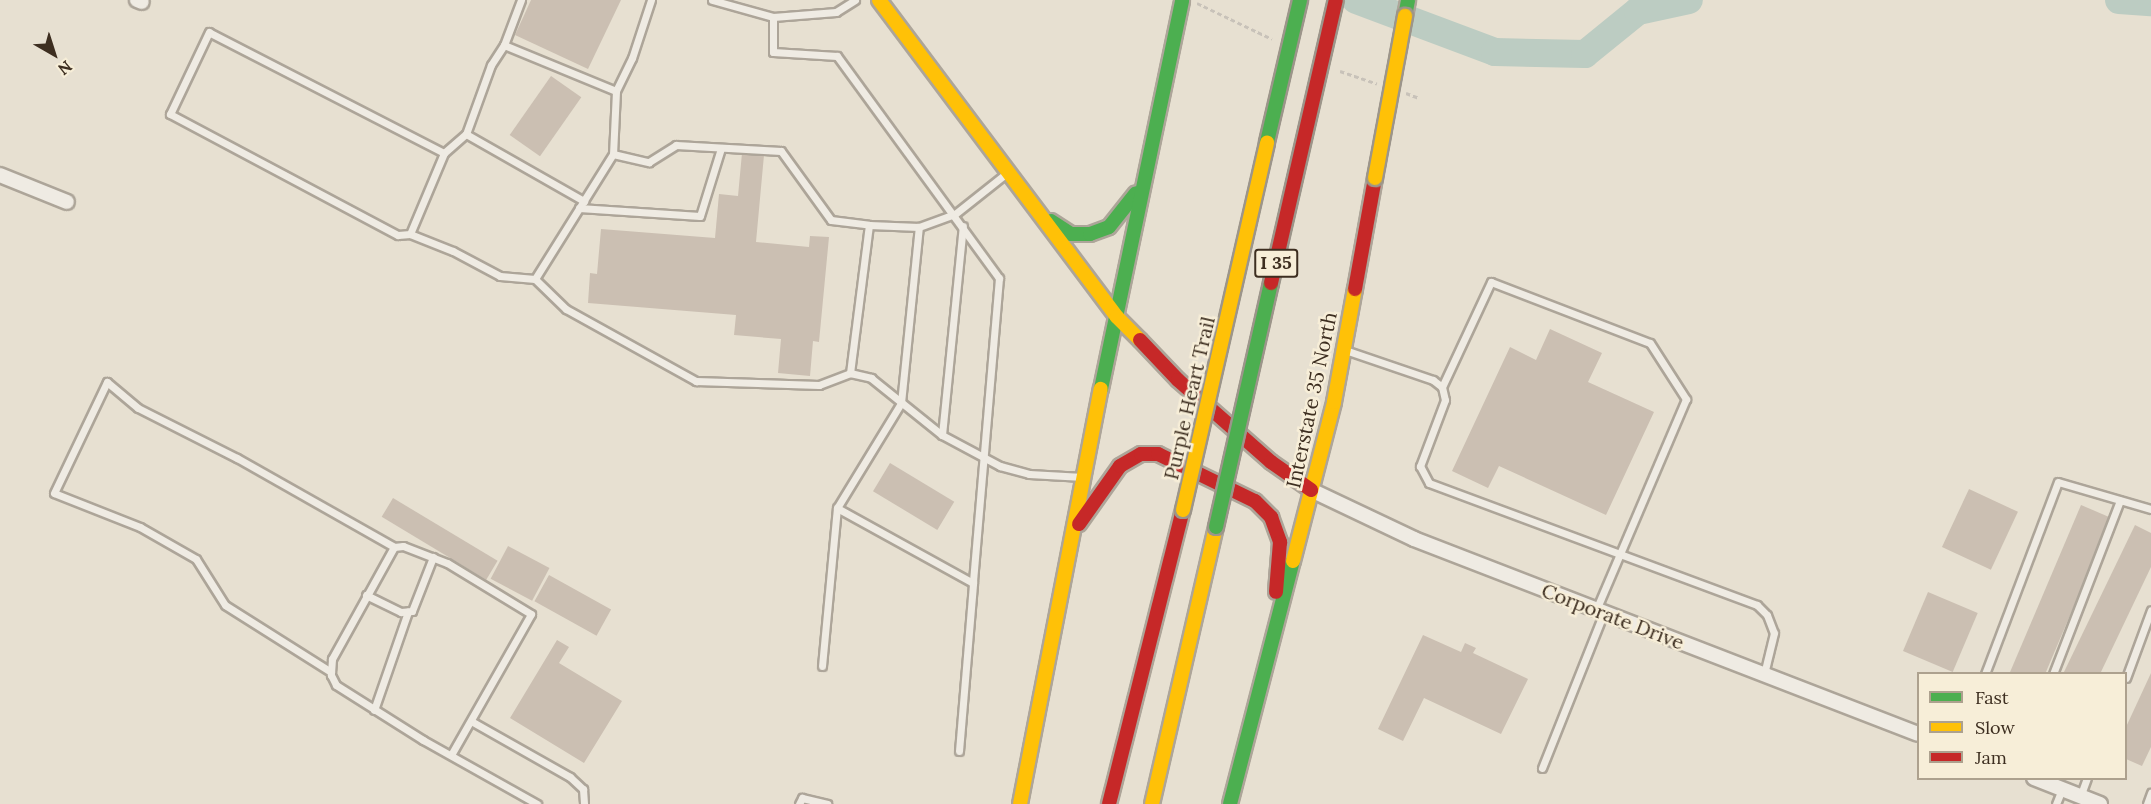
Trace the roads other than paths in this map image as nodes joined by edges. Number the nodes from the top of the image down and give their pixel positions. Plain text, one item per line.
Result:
1 (521, 0) edge
2 (651, 0) edge
3 (712, 0) edge
4 (855, 0) edge
5 (879, 0) edge
6 (1182, 0) edge
7 (1300, 0) edge
8 (1336, 0) edge
9 (1408, 0) edge
10 (773, 17) junction
11 (504, 45) junction
12 (616, 91) junction
13 (466, 134) junction
14 (721, 148) junction
15 (444, 153) junction
16 (613, 154) junction
17 (1008, 172) junction
18 (0, 175) edge
19 (1142, 183) junction
20 (584, 201) junction
21 (68, 202) dead end
22 (579, 208) junction
23 (955, 214) junction
24 (1039, 214) junction
25 (869, 225) junction
26 (963, 226) junction
27 (919, 227) junction
28 (410, 234) junction
29 (535, 279) junction
30 (1117, 317) junction
31 (1344, 349) junction
32 (850, 373) junction
33 (1442, 387) junction
34 (902, 403) junction
35 (942, 435) junction
36 (984, 458) junction
37 (1085, 477) junction
38 (1311, 490) junction
39 (2120, 500) junction
40 (837, 508) junction
41 (2151, 509) edge
42 (1073, 534) junction
43 (394, 547) junction
44 (1617, 553) junction
45 (433, 557) junction
46 (972, 583) junction
47 (366, 595) junction
48 (2151, 610) edge
49 (1600, 611) junction
50 (408, 612) junction
51 (1271, 645) junction
52 (822, 666) dead end
53 (332, 672) junction
54 (1986, 672) edge
55 (2054, 672) edge
56 (1764, 674) junction
57 (2127, 675) edge
58 (374, 710) junction
59 (471, 721) junction
60 (1917, 734) edge
61 (959, 751) dead end
62 (451, 755) junction
63 (1117, 763) junction
64 (1542, 768) dead end
65 (2039, 780) edge
66 (2086, 780) edge
67 (2062, 789) junction
68 (2151, 793) edge
69 (2080, 797) junction
70 (537, 804) edge
71 (584, 804) edge
72 (799, 804) edge
73 (827, 804) edge
74 (1020, 804) edge
75 (1102, 804) edge
76 (1109, 804) edge
77 (1152, 804) edge
78 (1230, 804) edge
79 (2056, 804) edge
80 (2100, 804) edge
81 (2147, 804) edge

1 - 11 lane
2 - 12 lane
3 - 10 lane
4 - 10 lane
5 - 17 main road
6 - 19 main road
7 - 63 main road, Purple Heart Trail / I 35, bridge
8 - 77 main road, I 35, bridge
9 - 31 main road, Interstate 35 North, bridge
10 - 23 lane
11 - 12 lane
11 - 13 lane
12 - 16 lane
13 - 15 lane
13 - 20 lane
14 - 16 lane
14 - 22 lane
14 - 25 lane
15 - 28 lane
15 - 28 lane
16 - 20 lane
17 - 23 lane
17 - 24 main road
18 - 21 street
19 - 24 main road
19 - 30 main road
20 - 22 lane
22 - 29 lane
23 - 26 lane
23 - 27 lane
24 - 30 main road
25 - 27 lane
25 - 32 lane
26 - 35 lane
26 - 36 lane
27 - 34 lane
28 - 29 lane
29 - 32 lane
30 - 37 main road
30 - 38 main road
31 - 33 lane
31 - 38 main road, Interstate 35 North
32 - 34 lane
33 - 44 lane
33 - 44 lane
34 - 35 lane
34 - 40 lane
35 - 36 lane
36 - 37 lane
36 - 46 lane
37 - 42 main road
38 - 49 street, Corporate Drive
38 - 51 main road, Interstate 35 North
39 - 41 lane
39 - 54 lane
39 - 55 lane
40 - 46 lane
40 - 52 lane
42 - 51 main road
42 - 74 main road
43 - 45 lane
43 - 47 lane
43 - 53 lane
44 - 49 lane
44 - 56 lane
45 - 50 lane
45 - 59 lane
46 - 61 lane
47 - 50 lane
47 - 53 lane
48 - 57 lane
49 - 56 street, Corporate Drive
49 - 64 lane
50 - 58 lane
51 - 78 main road, Interstate 35 North
53 - 58 lane
56 - 60 street, Corporate Drive
58 - 62 lane
59 - 62 lane
59 - 71 lane
62 - 70 lane
63 - 75 main road
63 - 76 main road, Purple Heart Trail / I 35
65 - 67 street
66 - 69 lane
67 - 69 street
67 - 79 lane
68 - 81 lane
69 - 80 street
72 - 73 lane

